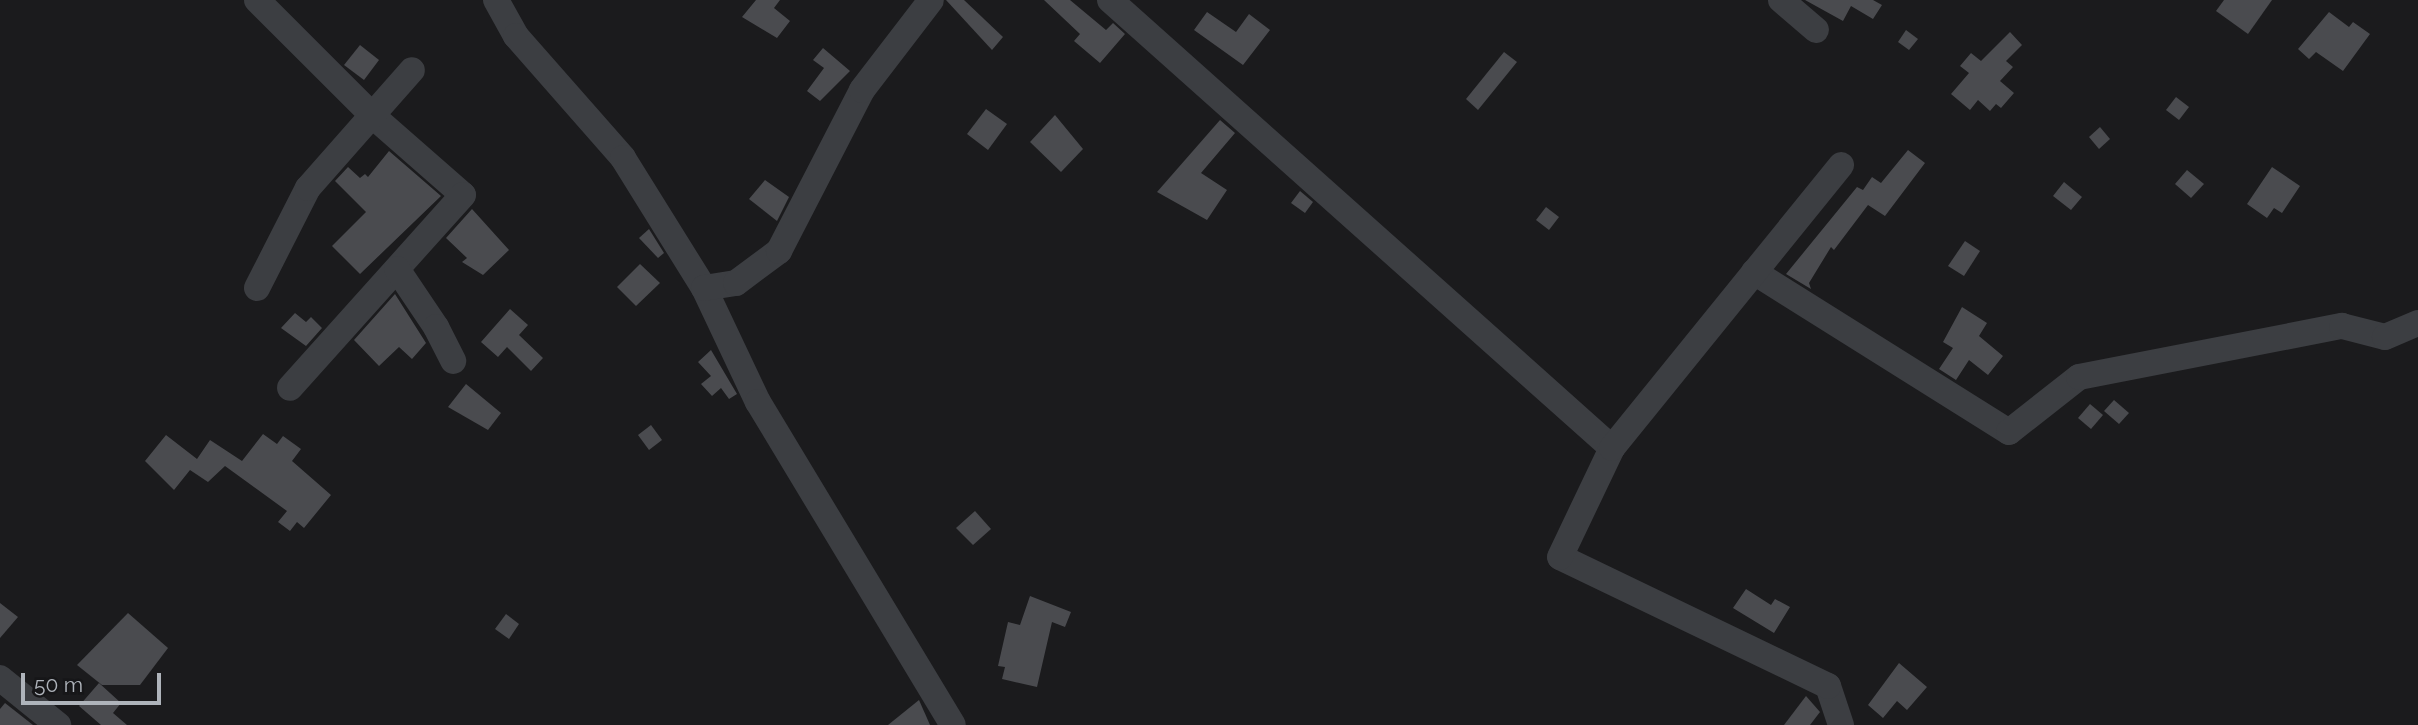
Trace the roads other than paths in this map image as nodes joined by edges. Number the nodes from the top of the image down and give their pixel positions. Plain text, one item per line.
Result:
1 (257, 0) edge
2 (496, 0) edge
3 (931, 0) edge
4 (1110, 0) edge
5 (1781, 0) edge
6 (1816, 30) dead end
7 (412, 70) dead end
8 (374, 117) junction
9 (1842, 164) dead end
10 (397, 269) junction
11 (1754, 272) junction
12 (257, 288) dead end
13 (704, 288) junction
14 (2418, 323) edge
15 (453, 361) dead end
16 (290, 388) dead end
17 (1612, 448) junction
18 (0, 678) edge
19 (58, 725) edge
20 (953, 725) edge
21 (1841, 725) edge

1 - 8 street
2 - 13 street
3 - 13 street
4 - 17 street
5 - 6 street
7 - 8 street
8 - 10 street
8 - 12 street
9 - 11 street
10 - 15 street
10 - 16 street
11 - 14 street
11 - 17 street
13 - 20 street
17 - 21 street
18 - 19 street

